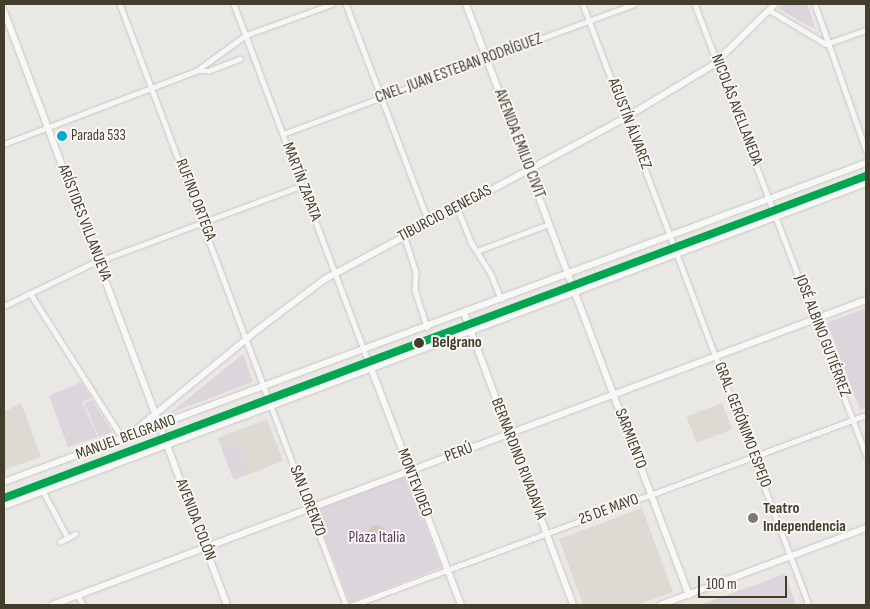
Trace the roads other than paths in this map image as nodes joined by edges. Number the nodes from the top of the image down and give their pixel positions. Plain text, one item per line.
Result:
1 (120, 4) edge
2 (234, 4) edge
3 (332, 4) edge
4 (346, 4) edge
5 (466, 4) edge
6 (584, 4) edge
7 (634, 4) edge
8 (695, 4) edge
9 (775, 4) edge
10 (815, 4) edge
11 (769, 10) junction
12 (4, 11) edge
13 (590, 20) junction
14 (866, 30) edge
15 (246, 35) junction
16 (828, 43) junction
17 (240, 59) dead end
18 (487, 59) junction
19 (718, 62) junction
20 (196, 71) junction
21 (152, 88) junction
22 (382, 98) junction
23 (626, 117) junction
24 (47, 128) junction
25 (283, 134) junction
26 (4, 144) edge
27 (866, 150) edge
28 (866, 163) edge
29 (528, 169) junction
30 (866, 183) edge
31 (303, 185) junction
32 (770, 199) junction
33 (457, 207) junction
34 (777, 217) junction
35 (204, 221) junction
36 (428, 222) junction
37 (549, 224) junction
38 (404, 236) junction
39 (671, 236) junction
40 (674, 245) joint
41 (476, 251) junction
42 (678, 254) junction
43 (98, 262) junction
44 (336, 272) junction
45 (568, 275) junction
46 (571, 283) joint
47 (30, 293) junction
48 (575, 293) junction
49 (501, 299) junction
50 (866, 300) edge
51 (4, 306) edge
52 (464, 313) junction
53 (815, 319) junction
54 (427, 327) junction
55 (471, 332) junction
56 (247, 338) junction
57 (365, 350) junction
58 (716, 356) junction
59 (368, 360) joint
60 (372, 370) junction
61 (265, 387) junction
62 (613, 395) junction
63 (268, 396) joint
64 (272, 406) junction
65 (155, 414) junction
66 (866, 415) edge
67 (853, 420) junction
68 (160, 425) junction
69 (509, 434) junction
70 (163, 435) joint
71 (123, 439) junction
72 (167, 445) junction
73 (866, 455) edge
74 (754, 457) junction
75 (410, 471) junction
76 (4, 482) edge
77 (43, 491) junction
78 (651, 495) junction
79 (4, 506) edge
80 (310, 508) junction
81 (866, 528) edge
82 (76, 534) dead end
83 (546, 534) junction
84 (68, 538) junction
85 (60, 542) dead end
86 (205, 548) junction
87 (791, 556) junction
88 (448, 570) junction
89 (689, 594) junction
90 (78, 595) junction
91 (52, 605) edge
92 (83, 605) edge
93 (227, 605) edge
94 (346, 605) edge
95 (353, 605) edge
96 (461, 605) edge
97 (573, 605) edge
98 (660, 605) edge
99 (810, 605) edge

1 - 21 street, RUFINO ORTEGA
2 - 15 street, MARTÍN ZAPATA
3 - 15 street
4 - 22 street
5 - 18 street, AVENIDA EMILIO CIVIT
6 - 13 street, AGUSTÍN ÁLVAREZ
7 - 13 street, CNEL. JUAN ESTEBAN RODRÍGUEZ
8 - 19 street, NICOLÁS AVELLANEDA
9 - 11 street, TIBURCIO BENEGAS
10 - 16 street
11 - 16 street
11 - 19 street, TIBURCIO BENEGAS
12 - 24 street, ARÍSTIDES VILLANUEVA
13 - 18 street, CNEL. JUAN ESTEBAN RODRÍGUEZ
13 - 23 street, AGUSTÍN ÁLVAREZ
14 - 16 street
15 - 20 street
15 - 25 street, MARTÍN ZAPATA
16 - 27 street
17 - 20 street
18 - 22 street, CNEL. JUAN ESTEBAN RODRÍGUEZ
18 - 29 street, AVENIDA EMILIO CIVIT
19 - 23 street, TIBURCIO BENEGAS
19 - 32 street, NICOLÁS AVELLANEDA
20 - 21 street
21 - 24 street
21 - 35 street, RUFINO ORTEGA
22 - 25 street, CNEL. JUAN ESTEBAN RODRÍGUEZ
22 - 36 street
23 - 29 street, TIBURCIO BENEGAS
23 - 39 street, AGUSTÍN ÁLVAREZ
24 - 26 street
24 - 43 street, ARÍSTIDES VILLANUEVA
25 - 31 street, MARTÍN ZAPATA
28 - 32 street, MANUEL BELGRANO
29 - 33 street, TIBURCIO BENEGAS
29 - 37 street, AVENIDA EMILIO CIVIT
30 - 34 street, MANUEL BELGRANO
31 - 35 street
31 - 44 street, MARTÍN ZAPATA
32 - 34 street, NICOLÁS AVELLANEDA
32 - 39 street, MANUEL BELGRANO
33 - 36 street, TIBURCIO BENEGAS
33 - 41 street
34 - 42 street, MANUEL BELGRANO
34 - 53 street, JOSÉ ALBINO GUTIÉRREZ
35 - 43 street
35 - 56 street, RUFINO ORTEGA
36 - 38 street, TIBURCIO BENEGAS
37 - 41 street
37 - 45 street, AVENIDA EMILIO CIVIT
38 - 44 street, TIBURCIO BENEGAS
38 - 54 street
39 - 40 street, AGUSTÍN ÁLVAREZ
39 - 45 street, MANUEL BELGRANO
40 - 42 street, GRAL. GERÓNIMO ESPEJO
41 - 49 street
42 - 48 street, MANUEL BELGRANO
42 - 58 street, GRAL. GERÓNIMO ESPEJO
43 - 47 street
43 - 65 street, ARÍSTIDES VILLANUEVA
44 - 56 street, TIBURCIO BENEGAS
44 - 57 street, MARTÍN ZAPATA
45 - 46 street, AVENIDA EMILIO CIVIT
45 - 49 street, MANUEL BELGRANO
46 - 48 street, SARMIENTO
47 - 51 street
47 - 71 street
48 - 55 street, MANUEL BELGRANO
48 - 62 street, SARMIENTO
49 - 52 street, MANUEL BELGRANO
50 - 53 street, PERÚ
52 - 54 street, MANUEL BELGRANO
52 - 55 street, BERNARDINO RIVADAVIA
53 - 58 street, PERÚ
53 - 67 street, JOSÉ ALBINO GUTIÉRREZ
54 - 57 street, MANUEL BELGRANO
55 - 60 street, MANUEL BELGRANO
55 - 69 street, BERNARDINO RIVADAVIA
56 - 61 street, RUFINO ORTEGA
56 - 65 street, TIBURCIO BENEGAS
57 - 59 street, MARTÍN ZAPATA
57 - 61 street, MANUEL BELGRANO
58 - 62 street, PERÚ
58 - 74 street, GRAL. GERÓNIMO ESPEJO
59 - 60 street, MONTEVIDEO
60 - 64 street, MANUEL BELGRANO
60 - 75 street, MONTEVIDEO
61 - 63 street, RUFINO ORTEGA
61 - 68 street, MANUEL BELGRANO
62 - 69 street, PERÚ
62 - 78 street, SARMIENTO
63 - 64 street, SAN LORENZO
64 - 72 street, MANUEL BELGRANO
64 - 80 street, SAN LORENZO
65 - 68 street, ARÍSTIDES VILLANUEVA
65 - 71 street, TIBURCIO BENEGAS
66 - 67 street, 25 DE MAYO
67 - 73 street, JOSÉ ALBINO GUTIÉRREZ
67 - 74 street, 25 DE MAYO
68 - 70 street, ARÍSTIDES VILLANUEVA
68 - 71 street, MANUEL BELGRANO
69 - 75 street, PERÚ
69 - 83 street, BERNARDINO RIVADAVIA
70 - 72 street, AVENIDA COLÓN
71 - 76 street, MANUEL BELGRANO
72 - 77 street, MANUEL BELGRANO
72 - 86 street, AVENIDA COLÓN
74 - 78 street, 25 DE MAYO
74 - 87 street, GRAL. GERÓNIMO ESPEJO
75 - 80 street, PERÚ
75 - 88 street, MONTEVIDEO
77 - 79 street, MANUEL BELGRANO
77 - 84 street
78 - 83 street, 25 DE MAYO
78 - 89 street, SARMIENTO
80 - 86 street, PERÚ
80 - 94 street, SAN LORENZO
81 - 87 street
82 - 84 street
83 - 88 street, 25 DE MAYO
83 - 97 street, BERNARDINO RIVADAVIA
84 - 85 street
86 - 90 street, PERÚ
86 - 93 street, AVENIDA COLÓN
87 - 89 street
87 - 99 street, GRAL. GERÓNIMO ESPEJO
88 - 95 street, 25 DE MAYO
88 - 96 street, MONTEVIDEO
89 - 98 street
90 - 91 street, PERÚ
90 - 92 street

